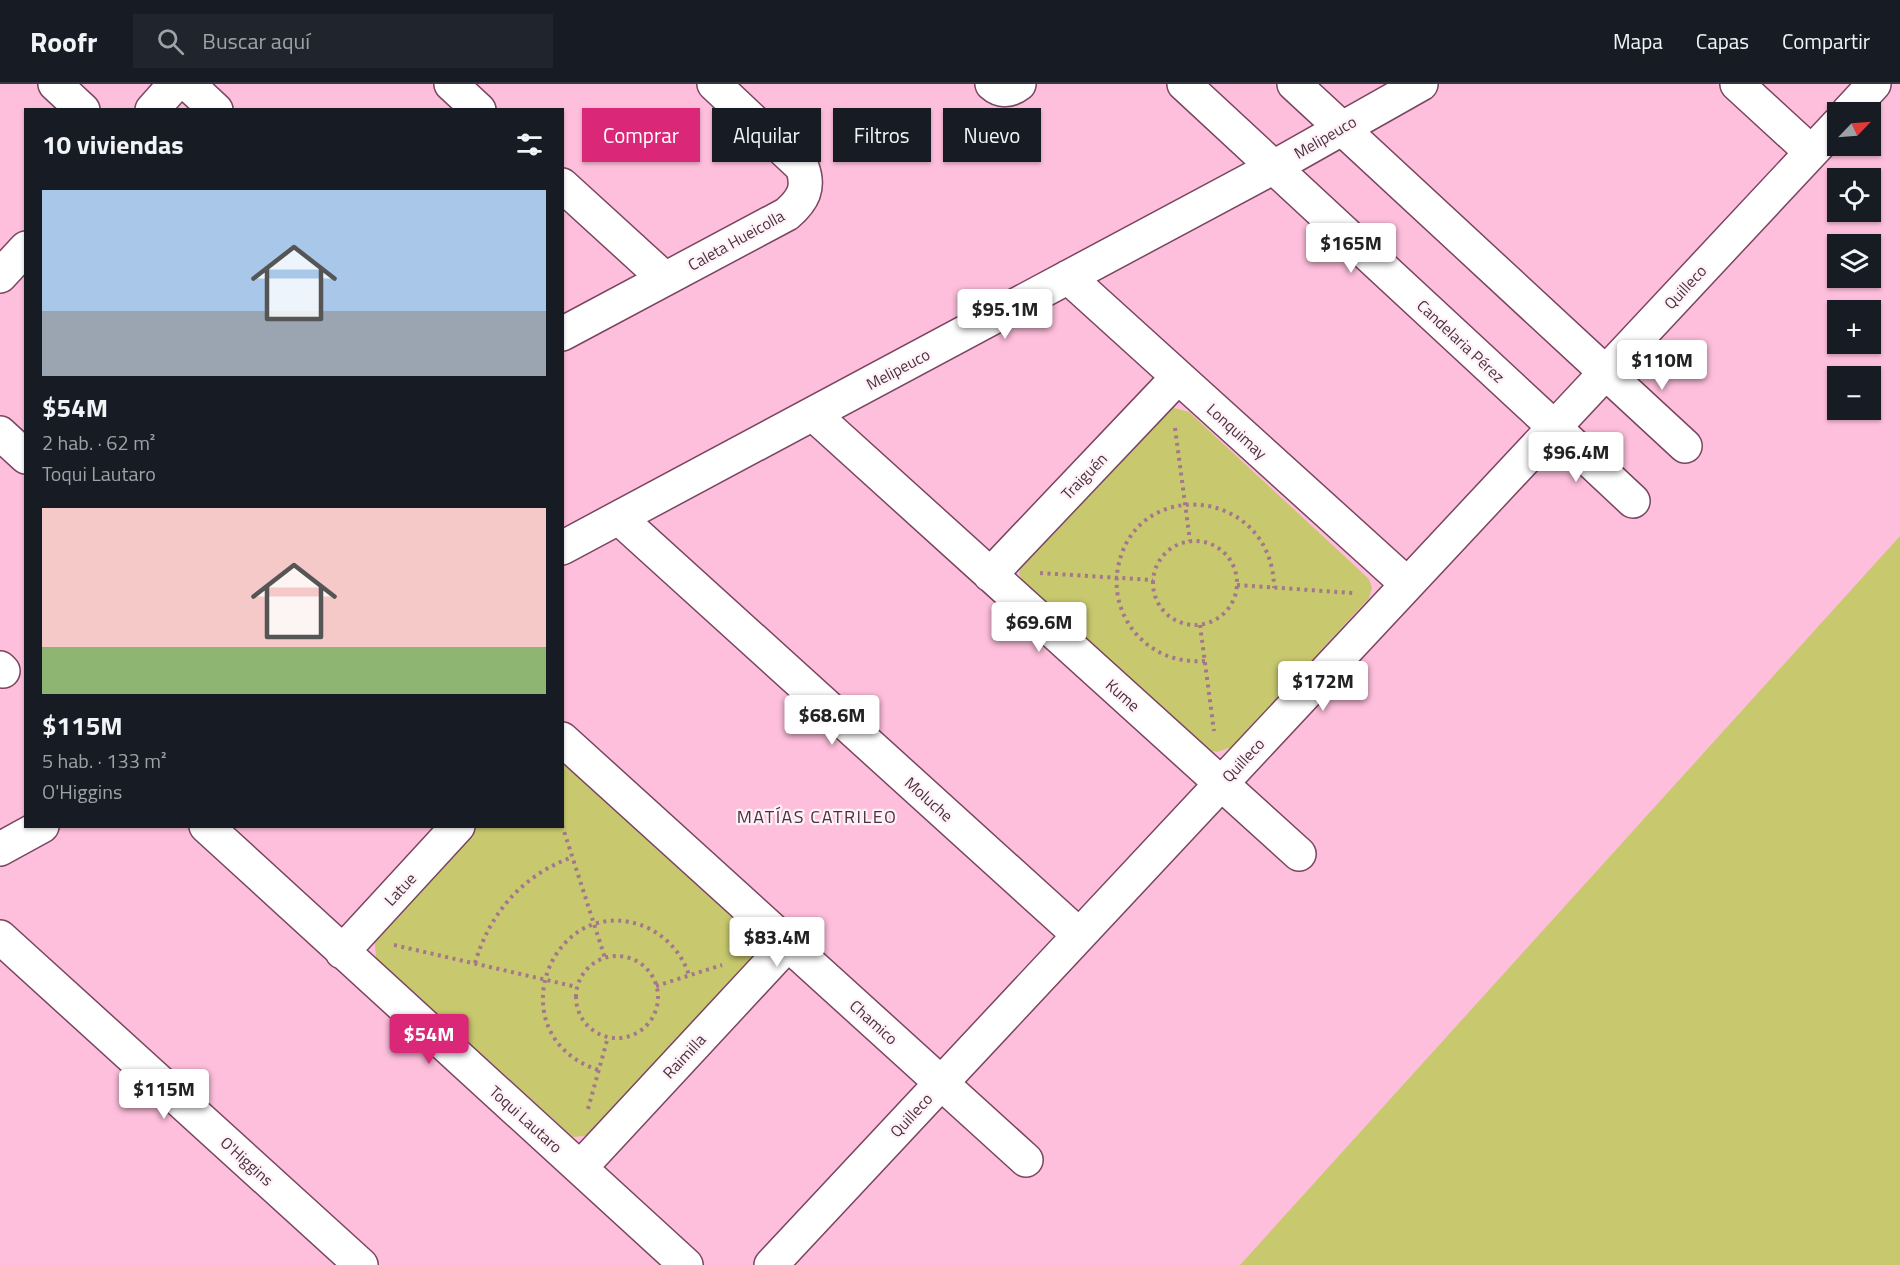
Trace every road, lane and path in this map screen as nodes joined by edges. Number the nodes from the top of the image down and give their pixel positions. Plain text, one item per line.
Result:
1 (55, 84) edge
2 (175, 84) edge
3 (188, 84) edge
4 (451, 84) edge
5 (714, 84) edge
6 (993, 84) edge
7 (1020, 84) edge
8 (1184, 84) edge
9 (1294, 84) edge
10 (1421, 84) edge
11 (1737, 84) edge
12 (1874, 84) edge
13 (1857, 102) edge
14 (81, 108) edge
15 (154, 108) edge
16 (214, 108) edge
17 (477, 108) edge
18 (1341, 127) junction
19 (1827, 135) edge
20 (1811, 152) junction
21 (1274, 167) junction
22 (564, 187) edge
23 (1068, 277) junction
24 (665, 279) junction
25 (564, 333) edge
26 (1605, 372) junction
27 (1174, 381) junction
28 (813, 414) junction
29 (1554, 428) junction
30 (0, 433) edge
31 (1684, 446) dead end
32 (24, 455) edge
33 (1633, 501) dead end
34 (1185, 505) junction
35 (619, 518) junction
36 (1190, 541) junction
37 (564, 547) edge
38 (992, 573) junction
39 (1117, 578) junction
40 (1153, 580) junction
41 (1237, 585) junction
42 (1274, 588) junction
43 (1402, 590) junction
44 (1200, 625) junction
45 (1205, 661) junction
46 (564, 741) edge
47 (1221, 783) junction
48 (38, 828) edge
49 (208, 828) edge
50 (456, 828) edge
51 (563, 828) edge
52 (0, 849) edge
53 (1299, 854) dead end
54 (573, 857) junction
55 (594, 925) junction
56 (1079, 935) junction
57 (0, 937) edge
58 (349, 944) junction
59 (788, 944) junction
60 (605, 958) junction
61 (475, 963) junction
62 (689, 975) dead end
63 (544, 979) junction
64 (577, 987) junction
65 (608, 1037) junction
66 (598, 1070) junction
67 (941, 1083) junction
68 (1026, 1160) dead end
69 (577, 1165) junction
70 (362, 1265) edge
71 (686, 1265) edge
72 (771, 1265) edge

1 - 14 street
2 - 15 street
3 - 16 street
4 - 17 street
5 - 24 street, Caleta Hueicolla
6 - 7 street
8 - 21 street, Candelaria Pérez
9 - 18 street
10 - 18 street, Melipeuco
11 - 20 street
12 - 13 street
18 - 21 street, Melipeuco
18 - 26 street
19 - 20 street, Quilleco
20 - 26 street, Quilleco
21 - 23 street, Melipeuco
21 - 29 street, Candelaria Pérez
22 - 24 street
23 - 27 street, Lonquimay
23 - 28 street, Melipeuco
24 - 25 street, Caleta Hueicolla
26 - 29 street, Quilleco
26 - 31 street
27 - 34 path
27 - 38 street, Traiguén
27 - 43 street, Lonquimay
28 - 35 street, Melipeuco
28 - 38 street, Kume
29 - 33 street, Candelaria Pérez
29 - 43 street, Quilleco
30 - 32 street
34 - 36 path
34 - 39 path
34 - 42 path
35 - 37 street, Melipeuco
35 - 56 street, Moluche
36 - 40 path
36 - 41 path
38 - 39 path
38 - 47 street, Kume
39 - 40 path
39 - 45 path
40 - 44 path
41 - 42 path
41 - 44 path
42 - 43 path
43 - 47 street, Quilleco
44 - 45 path
45 - 47 path
46 - 59 street, Chamico
47 - 53 street, Kume
47 - 56 street, Quilleco
48 - 52 street
49 - 58 street, Toqui Lautaro
50 - 58 street, Latue
51 - 54 path
54 - 55 path
54 - 61 path
55 - 60 path
55 - 62 path
55 - 63 path
56 - 67 street, Quilleco
57 - 70 street, O'Higgins
58 - 61 path
58 - 69 street, Toqui Lautaro
59 - 67 street, Chamico
59 - 69 street, Raimilla
60 - 64 path
60 - 65 path
61 - 63 path
63 - 64 path
63 - 66 path
64 - 65 path
65 - 66 path
66 - 69 path
67 - 68 street, Chamico
67 - 72 street, Quilleco
69 - 71 street, Toqui Lautaro

